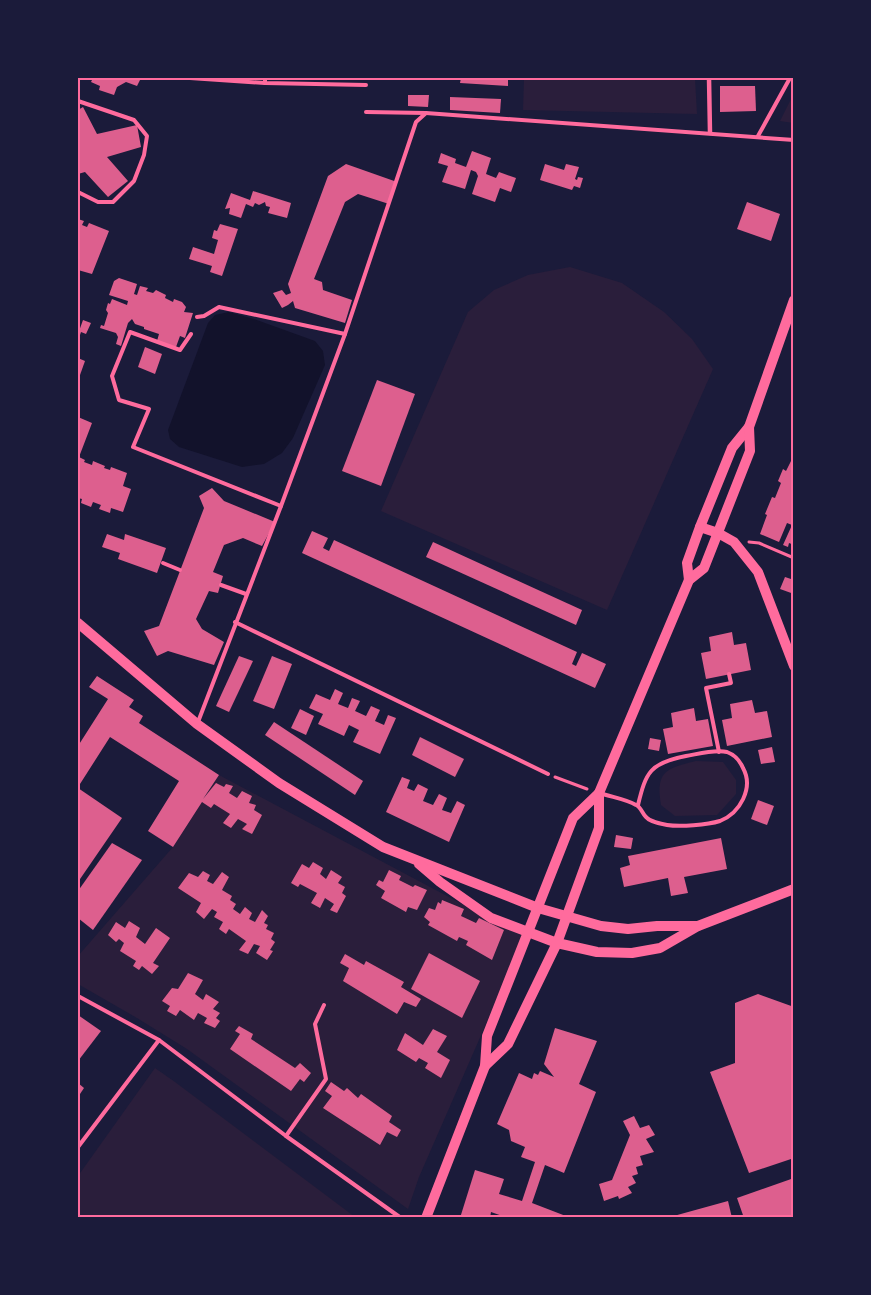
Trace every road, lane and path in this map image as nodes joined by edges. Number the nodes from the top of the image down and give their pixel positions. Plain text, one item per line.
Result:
1 (190, 78) edge
2 (265, 78) edge
3 (709, 78) edge
4 (790, 78) edge
5 (265, 83) junction
6 (366, 85) dead end
7 (78, 102) edge
8 (366, 112) dead end
9 (426, 113) junction
10 (710, 133) junction
11 (758, 136) junction
12 (794, 140) edge
13 (78, 192) edge
14 (794, 300) edge
15 (197, 317) dead end
16 (191, 334) dead end
17 (344, 334) junction
18 (749, 426) junction
19 (281, 506) junction
20 (700, 527) junction
21 (718, 533) junction
22 (734, 542) junction
23 (794, 558) edge
24 (163, 563) dead end
25 (180, 570) dead end
26 (689, 580) junction
27 (221, 585) dead end
28 (246, 594) junction
29 (235, 622) junction
30 (78, 623) edge
31 (794, 666) edge
32 (729, 674) dead end
33 (197, 724) junction
34 (719, 752) junction
35 (548, 774) joint
36 (599, 793) junction
37 (638, 805) junction
38 (415, 860) junction
39 (794, 889) edge
40 (538, 908) junction
41 (567, 917) junction
42 (698, 926) junction
43 (528, 933) junction
44 (557, 944) junction
45 (78, 996) edge
46 (324, 1005) dead end
47 (159, 1040) junction
48 (485, 1066) junction
49 (286, 1136) junction
50 (78, 1147) edge
51 (401, 1218) edge
52 (426, 1218) edge

1 - 5 lane
2 - 5 lane
3 - 10 street
4 - 11 lane
5 - 6 lane
7 - 13 lane
8 - 9 lane
9 - 10 lane
9 - 17 lane
10 - 11 lane
11 - 12 lane
14 - 18 main road
15 - 17 lane
16 - 19 lane
17 - 19 lane
18 - 20 main road
18 - 21 main road
19 - 28 lane
20 - 21 main road
20 - 26 main road
21 - 22 main road
21 - 26 main road
22 - 23 path
22 - 31 main road
24 - 25 lane
26 - 36 main road
27 - 28 lane
28 - 29 lane
29 - 33 lane
29 - 35 lane
30 - 33 main road
32 - 34 lane
33 - 38 main road
34 - 37 lane
34 - 37 lane
35 - 36 path
36 - 37 lane
36 - 40 main road
36 - 41 main road
38 - 40 main road
38 - 43 main road
39 - 42 main road
40 - 41 main road
40 - 43 main road
41 - 42 main road
41 - 44 main road
42 - 44 main road
43 - 44 main road
43 - 48 main road
44 - 48 main road
45 - 47 lane
46 - 49 lane
47 - 49 lane
47 - 50 lane
48 - 52 main road
49 - 51 lane

